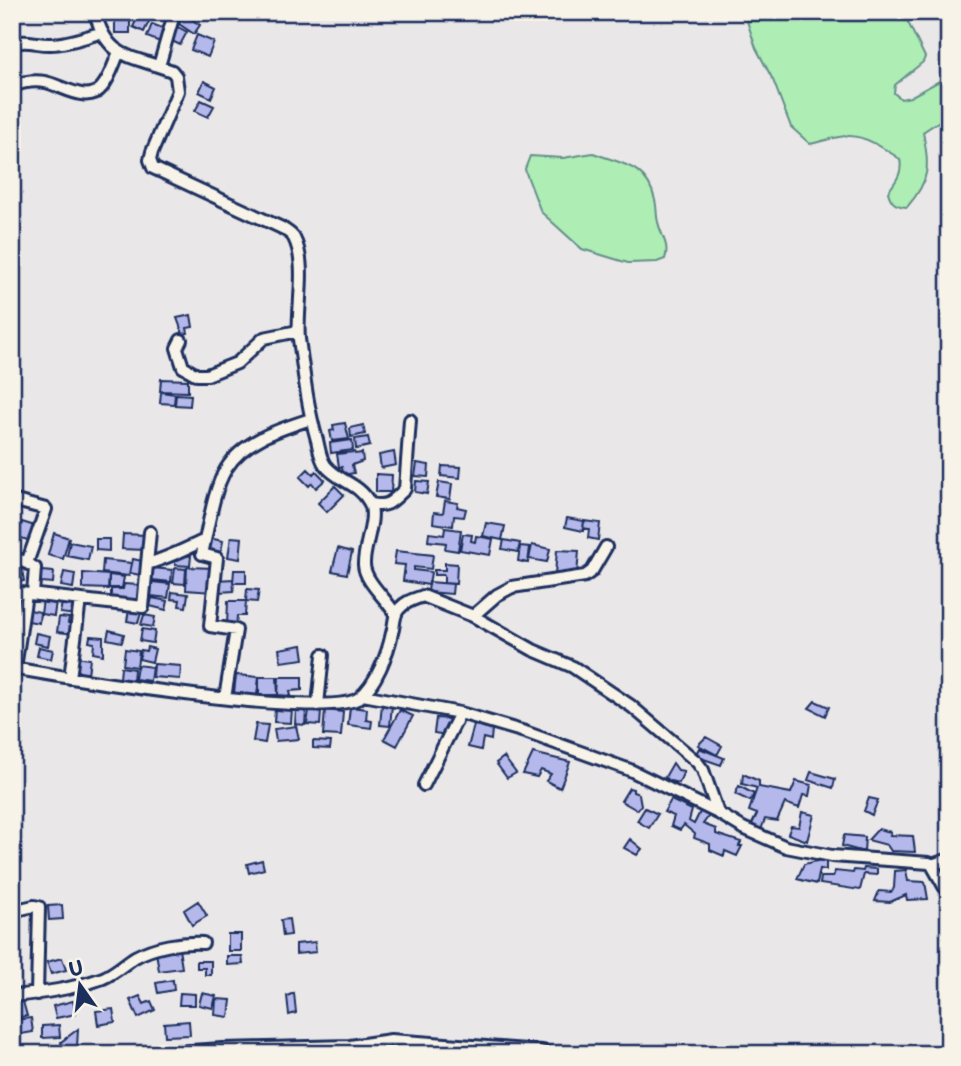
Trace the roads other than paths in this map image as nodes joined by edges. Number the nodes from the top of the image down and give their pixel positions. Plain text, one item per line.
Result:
1 (95, 12) edge
2 (172, 20) dead end
3 (100, 33) junction
4 (12, 45) edge
5 (119, 52) junction
6 (159, 66) junction
7 (12, 86) edge
8 (298, 331) junction
9 (181, 340) dead end
10 (310, 419) junction
11 (410, 420) dead end
12 (12, 500) edge
13 (371, 504) junction
14 (150, 532) dead end
15 (205, 540) junction
16 (606, 547) dead end
17 (12, 557) edge
18 (27, 562) junction
19 (147, 564) junction
20 (12, 592) edge
21 (30, 594) junction
22 (80, 600) junction
23 (395, 614) junction
24 (473, 616) junction
25 (323, 655) dead end
26 (13, 668) edge
27 (70, 678) junction
28 (363, 695) junction
29 (225, 698) junction
30 (318, 705) junction
31 (460, 713) junction
32 (424, 785) dead end
33 (718, 813) junction
34 (949, 859) edge
35 (932, 865) junction
36 (949, 895) edge
37 (12, 911) edge
38 (203, 943) dead end
39 (37, 994) junction
40 (12, 996) edge
41 (145, 1054) edge
42 (552, 1054) edge

1 - 3 street
2 - 6 street
3 - 4 street
3 - 5 street
5 - 6 street
5 - 7 street
6 - 8 street
8 - 9 street
8 - 10 street
10 - 13 street
10 - 15 street
11 - 13 street
12 - 18 street
13 - 23 street
14 - 19 street
15 - 19 street
15 - 29 street
16 - 24 street
17 - 18 street
18 - 21 street
19 - 22 street
20 - 21 street
21 - 22 street
21 - 26 street
22 - 27 street
23 - 24 street
23 - 28 street
24 - 33 street
25 - 30 street
26 - 27 street
27 - 29 street
28 - 30 street
28 - 31 street
29 - 30 street
31 - 32 street
31 - 33 street
33 - 35 street
34 - 35 street
35 - 36 street
37 - 39 street
38 - 39 street
39 - 40 street
41 - 42 street

